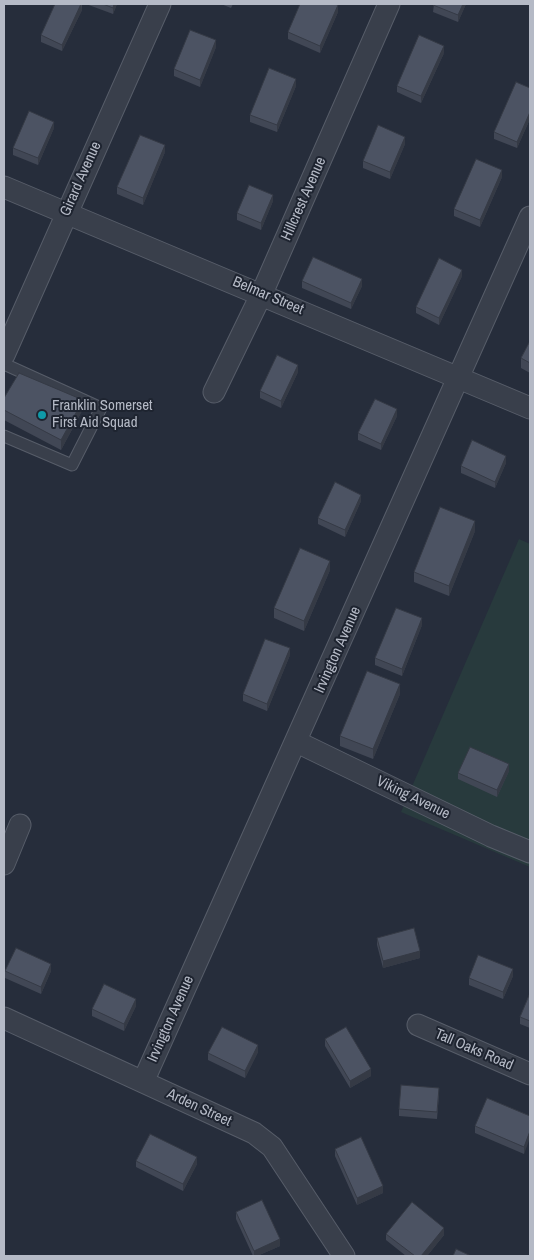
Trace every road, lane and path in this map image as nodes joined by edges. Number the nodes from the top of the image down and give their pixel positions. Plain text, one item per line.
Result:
1 (160, 4) edge
2 (389, 4) edge
3 (4, 187) edge
4 (66, 212) junction
5 (530, 217) edge
6 (262, 294) junction
7 (4, 355) edge
8 (4, 364) edge
9 (460, 378) junction
10 (214, 392) dead end
11 (530, 408) edge
12 (4, 436) edge
13 (297, 742) junction
14 (20, 825) dead end
15 (530, 852) edge
16 (4, 864) edge
17 (4, 1018) edge
18 (418, 1025) dead end
19 (530, 1074) edge
20 (143, 1082) junction
21 (344, 1256) edge

1 - 4 street, Girard Avenue
2 - 6 street, Hillcrest Avenue
3 - 4 street, Belmar Street
4 - 6 street, Belmar Street
4 - 7 street, Girard Avenue
5 - 9 street, Irvington Avenue
6 - 9 street, Belmar Street
6 - 10 street, Hillcrest Avenue
8 - 12 lane
9 - 11 street, Belmar Street
9 - 13 street, Irvington Avenue
13 - 15 street, Viking Avenue
13 - 20 street, Irvington Avenue
14 - 16 street
17 - 20 street, Arden Street
18 - 19 street, Tall Oaks Road
20 - 21 street, Arden Street

